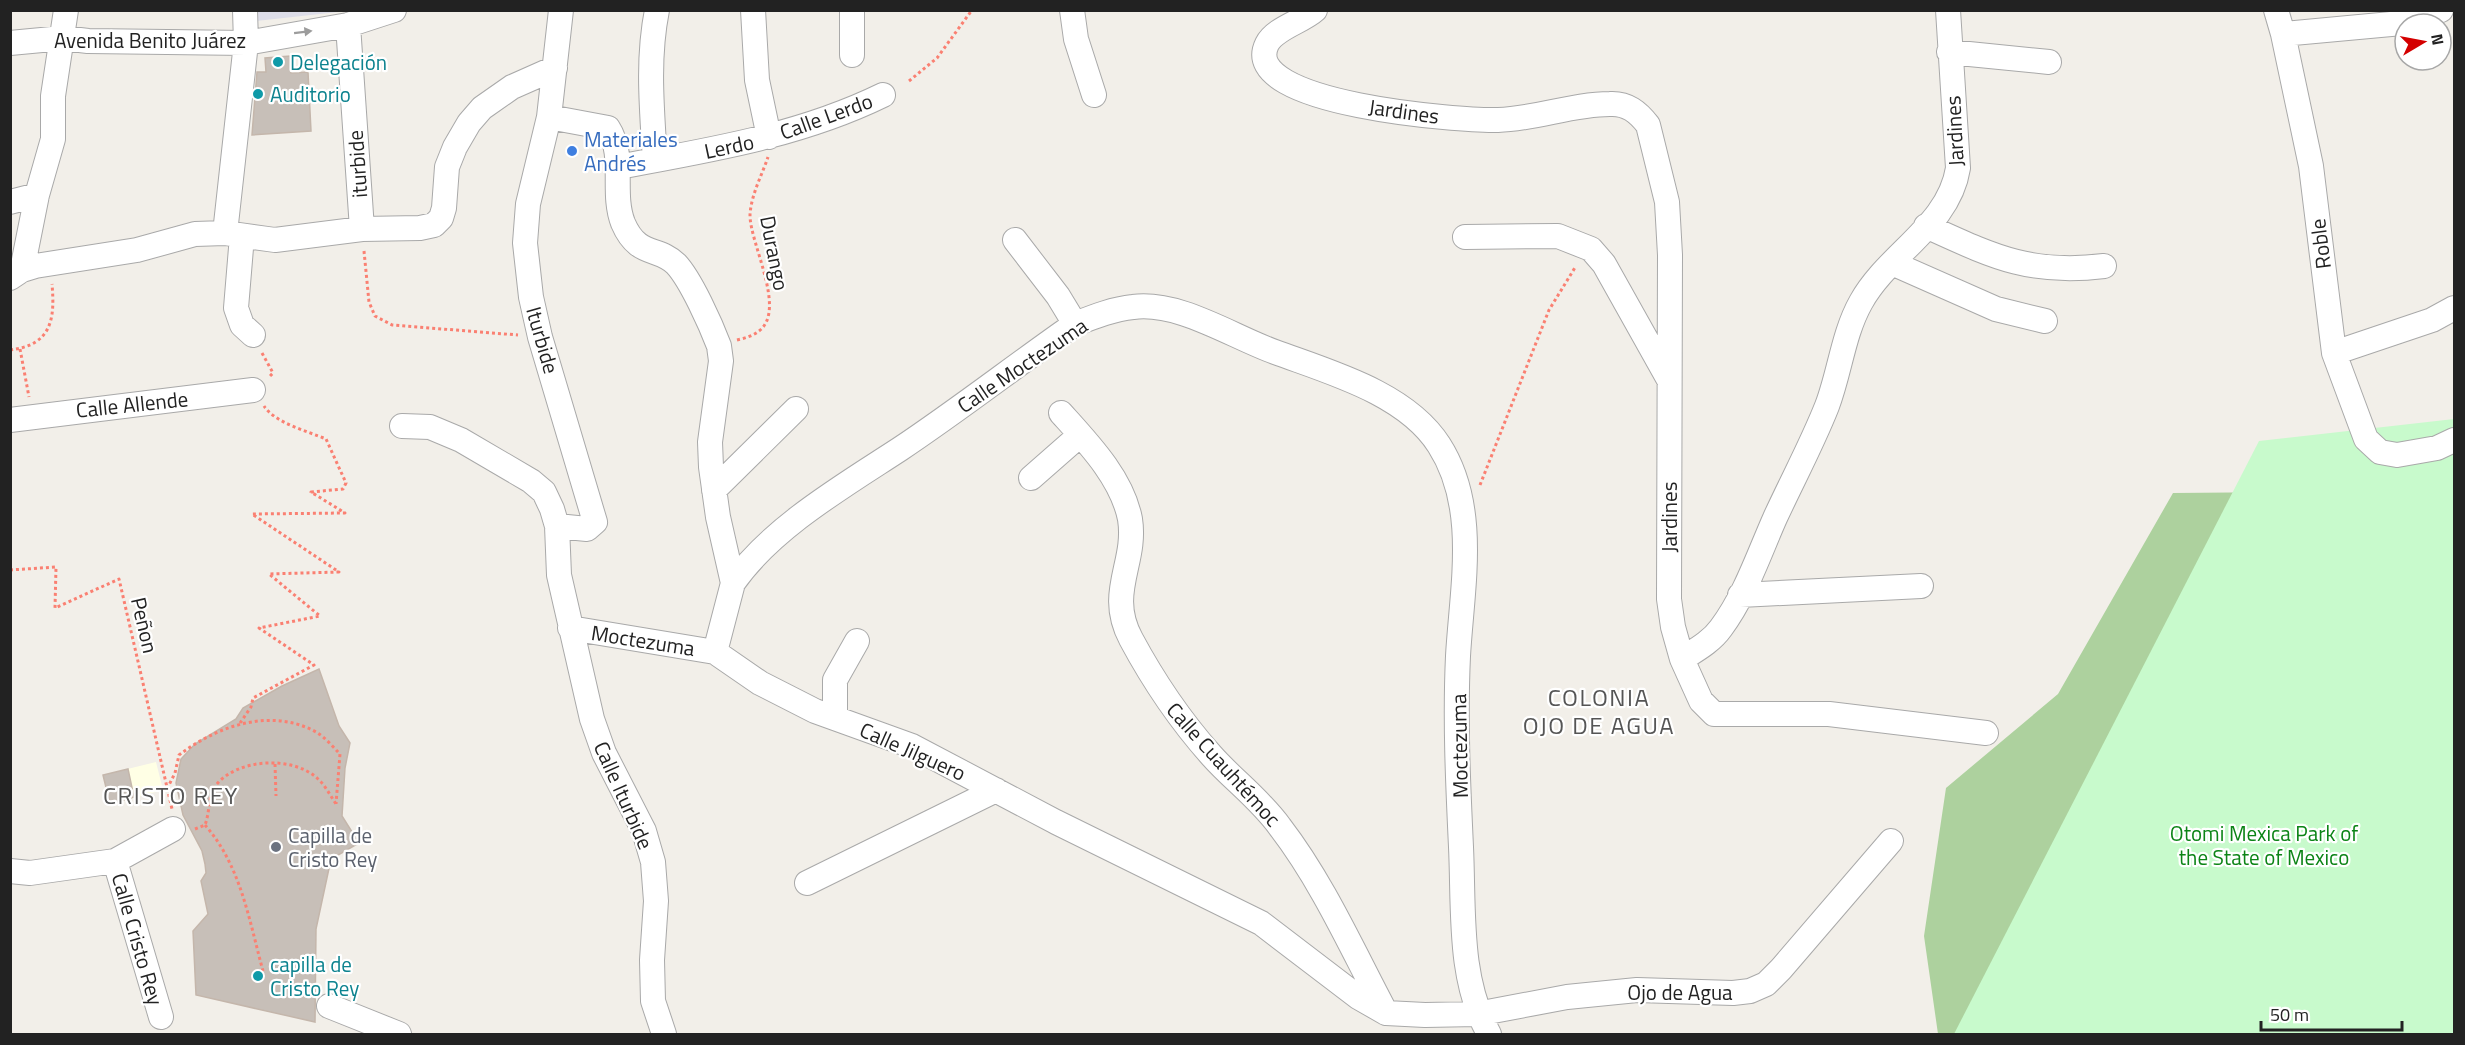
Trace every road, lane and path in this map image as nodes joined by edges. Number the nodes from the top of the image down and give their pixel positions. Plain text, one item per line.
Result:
1 (66, 10) edge
2 (245, 10) edge
3 (394, 10) edge
4 (561, 10) edge
5 (657, 10) edge
6 (753, 10) edge
7 (852, 10) edge
8 (972, 10) edge
9 (1071, 10) edge
10 (1315, 10) edge
11 (1948, 10) edge
12 (2276, 10) edge
13 (2441, 10) edge
14 (348, 25) junction
15 (2283, 34) junction
16 (63, 38) junction
17 (246, 42) junction
18 (10, 43) edge
19 (1949, 52) junction
20 (852, 55) dead end
21 (2049, 62) dead end
22 (555, 68) junction
23 (909, 81) dead end
24 (883, 95) dead end
25 (1094, 95) dead end
26 (549, 117) junction
27 (769, 137) junction
28 (655, 160) junction
29 (618, 167) junction
30 (37, 195) junction
31 (10, 202) edge
32 (1926, 226) junction
33 (362, 229) junction
34 (233, 234) junction
35 (1465, 237) dead end
36 (1015, 240) dead end
37 (1591, 249) junction
38 (1892, 263) junction
39 (50, 264) junction
40 (2104, 266) dead end
41 (16, 274) edge
42 (2454, 308) edge
43 (2045, 321) dead end
44 (1075, 324) junction
45 (252, 335) joint
46 (540, 337) junction
47 (719, 346) junction
48 (20, 349) junction
49 (10, 350) edge
50 (2334, 353) junction
51 (1670, 382) junction
52 (253, 390) junction
53 (796, 409) dead end
54 (1061, 413) dead end
55 (21, 417) edge
56 (402, 426) dead end
57 (1080, 435) junction
58 (2454, 440) edge
59 (1456, 477) joint
60 (1031, 478) dead end
61 (714, 490) junction
62 (1477, 492) dead end
63 (557, 526) junction
64 (10, 570) edge
65 (733, 584) junction
66 (1921, 586) dead end
67 (1740, 595) junction
68 (570, 628) junction
69 (856, 641) dead end
70 (715, 652) junction
71 (1682, 659) junction
72 (836, 718) junction
73 (240, 723) junction
74 (1986, 733) dead end
75 (275, 764) junction
76 (167, 790) junction
77 (996, 790) junction
78 (276, 796) dead end
79 (205, 825) junction
80 (173, 829) junction
81 (1890, 842) dead end
82 (115, 861) junction
83 (10, 871) edge
84 (807, 884) dead end
85 (263, 971) dead end
86 (329, 1005) dead end
87 (1386, 1012) junction
88 (1478, 1014) junction
89 (161, 1017) dead end
90 (399, 1035) edge
91 (664, 1035) edge
92 (1489, 1035) edge
93 (1508, 1035) edge

1 - 16 street
2 - 17 street
3 - 14 street, Avenida Benito Juárez
4 - 22 street, Iturbide
5 - 28 street
6 - 27 street
7 - 20 street
8 - 23 path
9 - 25 street
10 - 51 street, Jardines
11 - 19 street, Jardines
12 - 15 street, Roble
13 - 15 street
17 -> 14 street, Avenida Benito Juárez
14 - 33 street, iturbide
15 - 50 street, Roble
16 - 17 street, Avenida Benito Juárez
16 - 18 street, Avenida Benito Juárez
16 - 30 street
17 - 34 street
19 - 21 street
19 - 32 street, Jardines
22 - 26 street, Iturbide
22 - 33 street
24 - 27 street, Calle Lerdo
26 - 29 street
26 - 46 street, Iturbide
27 - 28 street, Lerdo
27 - 47 path, Durango
28 - 29 street, Lerdo
29 - 47 street
30 - 31 street
30 - 41 street
32 - 38 street, Jardines
32 - 40 street
33 - 34 street
33 - 46 path
34 - 39 street
34 - 45 street
35 - 37 street
36 - 44 street
37 - 51 street
37 - 62 path
38 - 43 street
38 - 67 street, Jardines
39 - 41 street
39 - 48 path
42 - 50 street
44 - 59 street, Calle Moctezuma
44 - 65 street, Calle Moctezuma
45 - 52 path
46 - 63 street, Iturbide
47 - 61 street
48 - 49 path
48 - 55 path
50 - 58 street, Roble
51 - 71 street, Jardines
52 - 55 street, Calle Allende
52 - 73 path
53 - 61 street
54 - 57 street, Calle Cuauhtémoc
56 - 63 street
57 - 60 street
57 - 87 street, Calle Cuauhtémoc
59 - 88 street, Moctezuma
61 - 65 street
63 - 68 street
64 - 76 path, Peñon
65 - 70 street
66 - 67 street
67 - 71 street, Jardines
68 - 70 street, Moctezuma
68 - 91 street, Calle Iturbide
69 - 72 street
70 - 72 street, Calle Jilguero
71 - 74 street
72 - 77 street, Calle Jilguero
73 - 75 path
73 - 76 path
75 - 78 path
75 - 79 path
76 - 80 path, Peñon
77 - 84 street
77 - 87 street, Calle Jilguero
79 - 80 path
79 - 85 path
80 - 82 street
81 - 88 street, Ojo de Agua
82 - 83 street
82 - 89 street, Calle Cristo Rey
86 - 90 street
87 - 88 street, Calle Jilguero
88 - 92 street, Moctezuma
88 - 93 street

